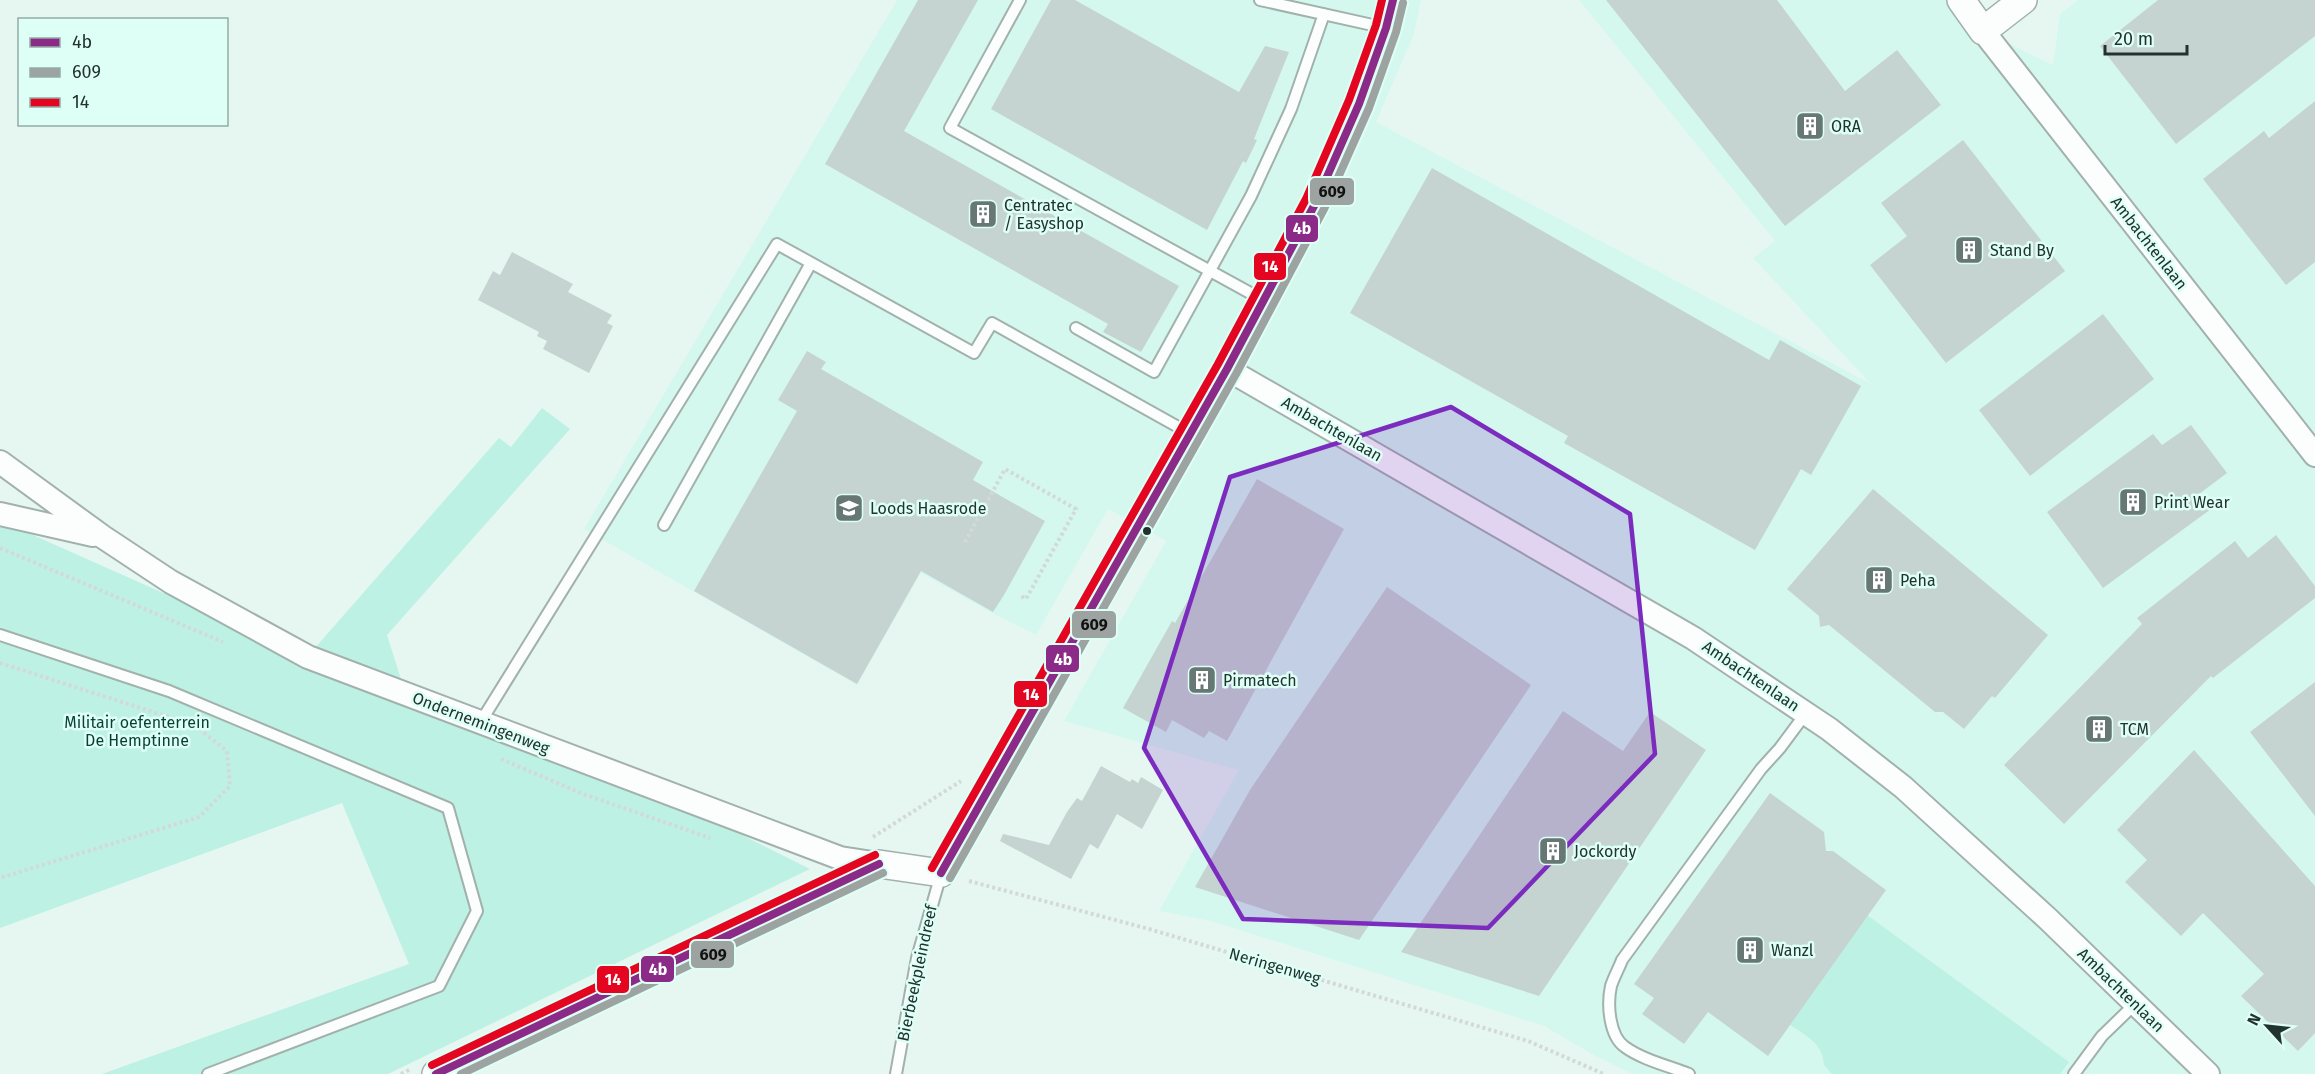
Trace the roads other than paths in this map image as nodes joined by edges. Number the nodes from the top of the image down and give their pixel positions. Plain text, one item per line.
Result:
1 (1020, 0) edge
2 (1260, 0) edge
3 (1393, 0) edge
4 (1961, 0) edge
5 (2024, 0) edge
6 (1324, 14) junction
7 (1386, 28) junction
8 (1983, 31) junction
9 (812, 262) junction
10 (1212, 271) junction
11 (1264, 300) junction
12 (1076, 328) dead end
13 (1227, 369) junction
14 (1189, 433) junction
15 (2315, 455) edge
16 (0, 462) edge
17 (0, 514) edge
18 (664, 525) dead end
19 (103, 537) junction
20 (0, 635) edge
21 (1806, 713) junction
22 (480, 723) junction
23 (879, 864) junction
24 (941, 873) junction
25 (2135, 1004) junction
26 (208, 1074) edge
27 (436, 1074) edge
28 (896, 1074) edge
29 (1689, 1074) edge
30 (2074, 1074) edge
31 (2208, 1074) edge

1 - 10 lane
2 - 6 lane
3 - 7 street
4 - 8 street, Ambachtenlaan
5 - 8 street
6 - 7 lane
6 - 10 lane
7 - 11 street
8 - 15 street, Ambachtenlaan
9 - 14 lane
9 - 18 lane
9 - 22 lane
10 - 11 lane
10 - 12 lane
11 - 13 street
13 - 14 street
13 - 21 street, Ambachtenlaan
14 - 24 street
16 - 19 street, Ondernemingenweg
17 - 19 street, Ondernemingenweg
19 - 22 street, Ondernemingenweg
20 - 26 lane
21 - 25 street, Ambachtenlaan
21 - 29 lane
22 - 23 street, Ondernemingenweg
23 - 24 street
23 - 27 street
24 - 28 lane, Bierbeekpleindreef
25 - 30 lane
25 - 31 street, Ambachtenlaan

